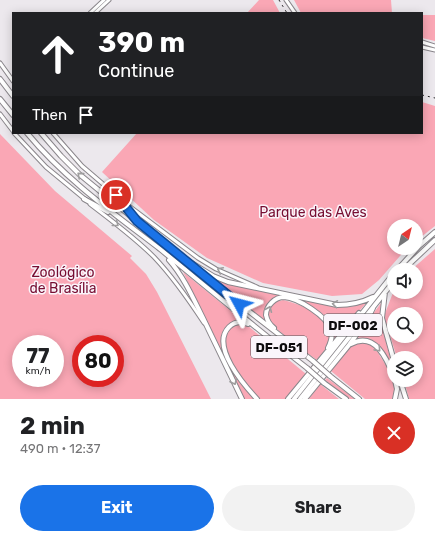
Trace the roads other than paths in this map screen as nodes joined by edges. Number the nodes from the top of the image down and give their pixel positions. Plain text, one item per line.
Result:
1 (104, 0) edge
2 (110, 0) edge
3 (286, 0) edge
4 (91, 12) edge
5 (96, 12) edge
6 (293, 12) edge
7 (423, 42) edge
8 (435, 46) edge
9 (423, 47) edge
10 (435, 50) edge
11 (0, 63) edge
12 (8, 75) junction
13 (12, 77) edge
14 (0, 79) edge
15 (12, 80) edge
16 (12, 95) edge
17 (0, 99) edge
18 (0, 114) edge
19 (12, 115) edge
20 (12, 129) edge
21 (16, 134) edge
22 (28, 134) edge
23 (42, 134) edge
24 (54, 134) edge
25 (61, 156) junction
26 (52, 162) junction
27 (116, 195) junction
28 (84, 199) junction
29 (119, 218) junction
30 (137, 221) junction
31 (435, 232) edge
32 (435, 240) edge
33 (159, 249) junction
34 (177, 254) junction
35 (403, 263) edge
36 (410, 263) edge
37 (387, 284) edge
38 (387, 287) edge
39 (383, 290) junction
40 (268, 291) junction
41 (373, 297) junction
42 (376, 302) junction
43 (252, 325) junction
44 (214, 340) junction
45 (285, 340) junction
46 (349, 345) junction
47 (391, 351) edge
48 (326, 352) junction
49 (387, 362) edge
50 (397, 387) edge
51 (402, 387) edge
52 (242, 399) edge
53 (257, 399) edge
54 (288, 399) edge
55 (294, 399) edge
56 (300, 399) edge
57 (305, 399) edge
58 (346, 399) edge
59 (359, 399) edge
60 (395, 399) edge
61 (406, 399) edge

1 - 4 street
2 - 5 street
3 - 6 street
7 - 8 street
9 - 10 street
11 - 12 street
12 - 13 street
12 - 15 street
14 - 16 highway
17 - 19 highway
18 - 20 street
21 - 28 street
22 - 26 highway, DF-051
23 - 25 highway, DF-051
24 - 27 street
25 - 26 highway
30 -> 25 highway, DF-051
26 - 29 highway, DF-051
27 - 30 highway
40 -> 27 street
28 - 29 highway
28 -> 44 street
29 - 33 highway, DF-051
30 - 34 highway, DF-051
31 - 35 highway
32 - 36 highway
33 - 43 highway, DF-051
33 - 44 highway
34 - 40 highway
34 - 45 highway, DF-051
37 - 39 highway, DF-002
38 - 39 highway, DF-002
39 - 41 highway
39 - 42 highway, DF-002
39 - 47 highway
39 - 55 highway, DF-002
41 -> 40 highway
41 - 48 highway
42 - 46 highway
42 - 56 highway, DF-002
43 - 53 highway
43 - 58 highway, DF-051, bridge
44 -> 52 highway
45 -> 48 highway
45 - 59 highway, DF-051, bridge
46 -> 49 highway
46 - 57 highway
48 - 54 highway
50 - 60 highway
51 - 61 highway

